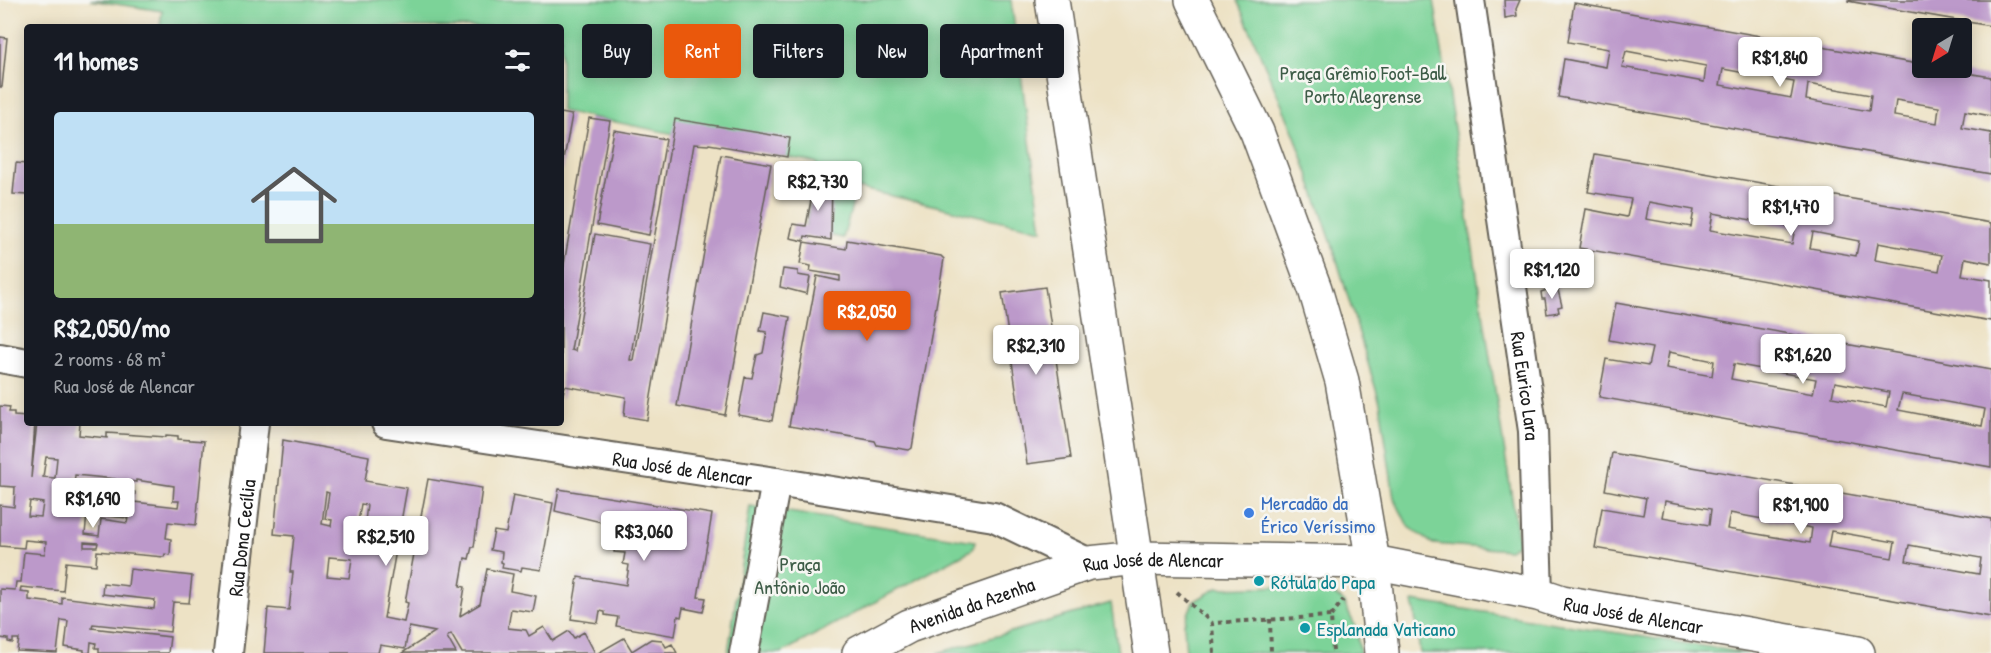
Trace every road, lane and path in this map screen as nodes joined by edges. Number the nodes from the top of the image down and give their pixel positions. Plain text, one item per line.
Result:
1 (1052, 0) edge
2 (1192, 0) edge
3 (1470, 0) edge
4 (0, 358) edge
5 (24, 362) edge
6 (254, 426) edge
7 (406, 426) edge
8 (776, 482) junction
9 (1138, 558) junction
10 (1373, 562) junction
11 (1089, 563) junction
12 (1538, 594) junction
13 (1270, 620) junction
14 (228, 653) edge
15 (744, 653) edge
16 (859, 653) edge
17 (1151, 653) edge
18 (1214, 653) edge
19 (1271, 653) edge
20 (1333, 653) edge
21 (1382, 653) edge
22 (1858, 653) edge

1 - 9 main road
2 - 10 main road
3 - 12 street, Rua Eurico Lara
4 - 5 street
6 - 14 street, Rua Dona Cecília
7 - 8 street, Rua José de Alencar
8 - 11 street, Rua José de Alencar
8 - 15 street
9 - 10 main road, Rua José de Alencar
9 - 11 main road, Rua José de Alencar
9 - 17 main road
10 - 12 main road, Rua José de Alencar
10 - 21 main road
11 - 16 main road, Avenida da Azenha
12 - 22 main road, Rua José de Alencar
13 - 18 path
13 - 19 path
13 - 20 path

